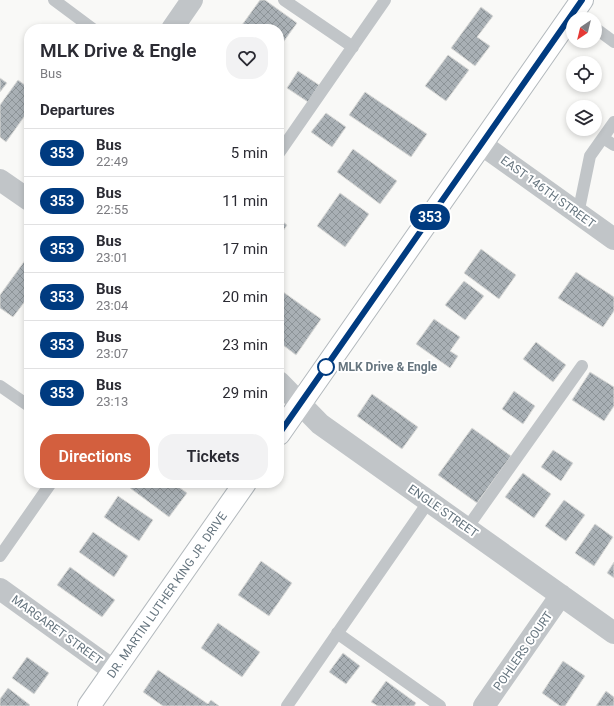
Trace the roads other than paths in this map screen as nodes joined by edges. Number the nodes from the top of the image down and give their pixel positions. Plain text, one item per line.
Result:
1 (54, 0) edge
2 (192, 0) edge
3 (284, 0) edge
4 (385, 0) edge
5 (579, 10) edge
6 (86, 24) edge
7 (175, 24) edge
8 (602, 33) edge
9 (614, 42) edge
10 (353, 47) junction
11 (614, 122) edge
12 (603, 138) junction
13 (481, 144) junction
14 (614, 145) edge
15 (284, 146) edge
16 (0, 180) edge
17 (24, 197) edge
18 (578, 214) junction
19 (614, 239) edge
20 (582, 366) dead end
21 (0, 386) edge
22 (284, 387) edge
23 (24, 403) edge
24 (300, 404) junction
25 (284, 427) edge
26 (48, 488) edge
27 (242, 488) edge
28 (429, 501) junction
29 (466, 528) junction
30 (0, 556) edge
31 (0, 589) edge
32 (562, 595) junction
33 (337, 633) junction
34 (614, 633) edge
35 (114, 671) junction
36 (89, 706) edge
37 (287, 706) edge
38 (440, 706) edge
39 (484, 706) edge

1 - 6 lane
2 - 7 street
3 - 10 lane
4 - 10 lane
5 - 13 street
8 - 9 lane
10 - 15 lane
11 - 12 lane
12 - 14 lane
12 - 18 lane
13 - 18 street, EAST 146TH STREET
13 - 24 street
16 - 17 street
18 - 19 street, EAST 146TH STREET
20 - 29 lane
21 - 23 lane
22 - 24 street, ENGLE STREET
24 - 25 street
24 - 28 street, ENGLE STREET
26 - 30 lane
27 - 35 street, DR. MARTIN LUTHER KING JR. DRIVE
28 - 29 street, ENGLE STREET
28 - 33 lane
29 - 32 street, ENGLE STREET
31 - 35 street, MARGARET STREET
32 - 34 street, ENGLE STREET
32 - 39 street, POHLERS COURT
33 - 37 lane
33 - 38 lane
35 - 36 street, DR. MARTIN LUTHER KING JR. DRIVE

